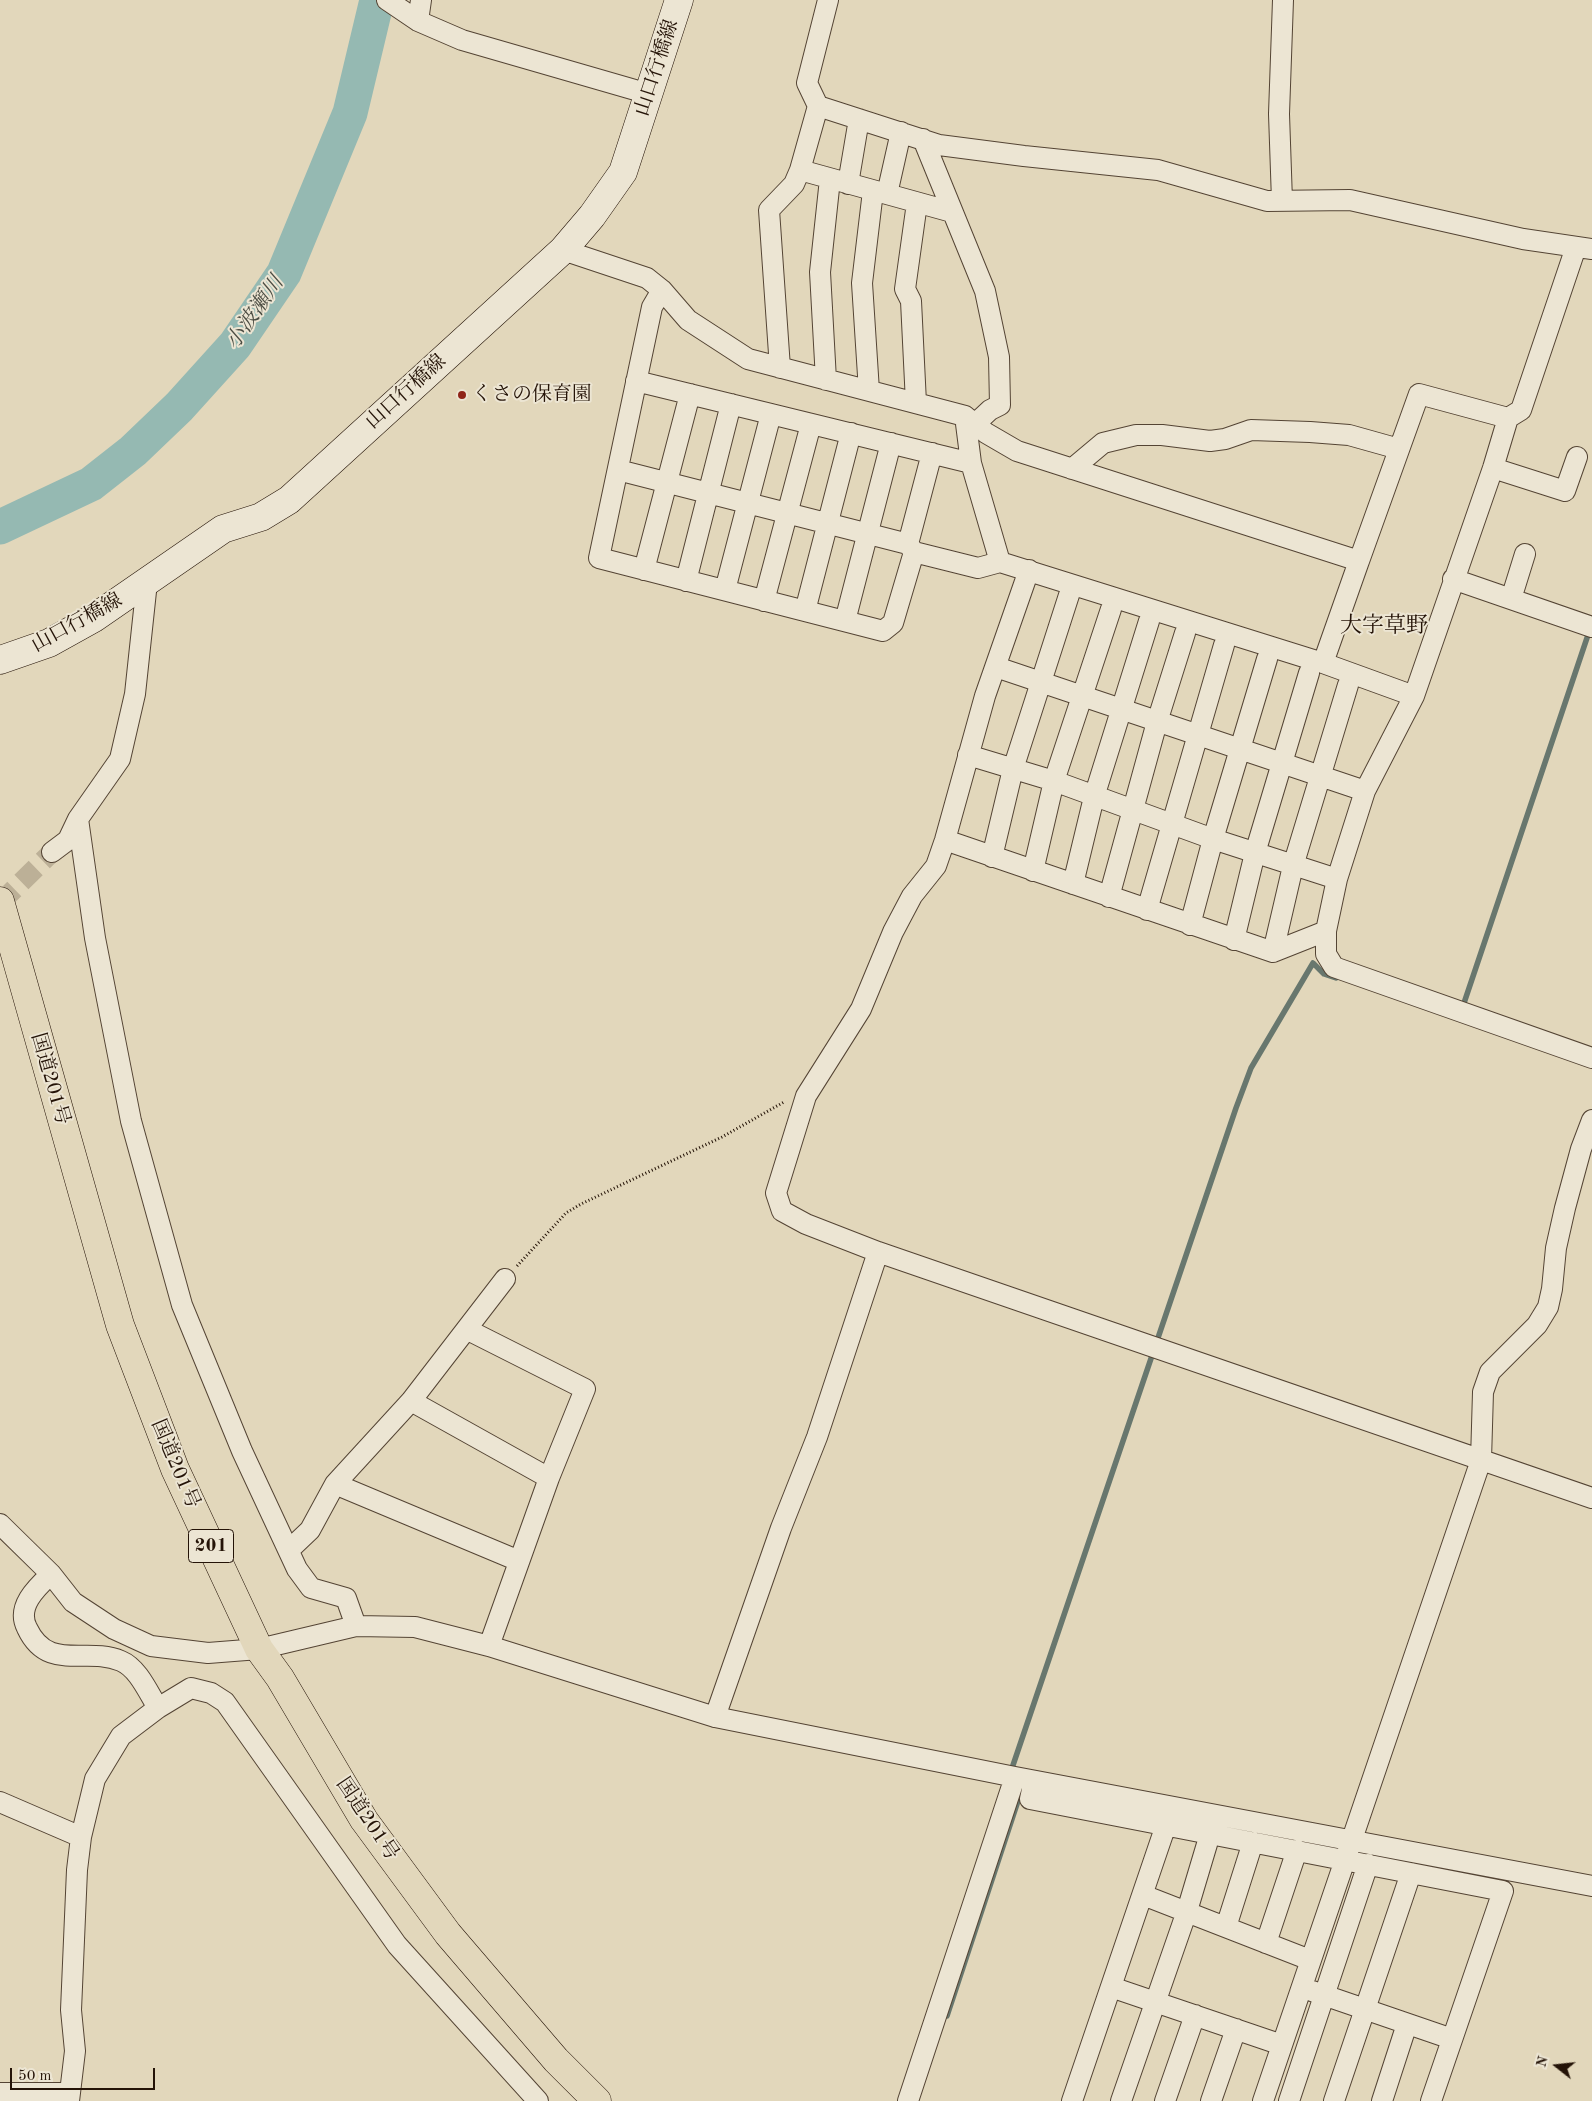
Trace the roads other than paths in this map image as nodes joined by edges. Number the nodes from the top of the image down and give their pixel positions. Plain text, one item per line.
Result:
1 (387, 0) edge
2 (421, 0) edge
3 (679, 0) edge
4 (828, 0) edge
5 (1283, 0) edge
6 (418, 21) junction
7 (649, 94) junction
8 (818, 106) junction
9 (859, 119) junction
10 (901, 132) junction
11 (923, 139) junction
12 (800, 170) junction
13 (839, 181) junction
14 (880, 192) junction
15 (1282, 201) junction
16 (917, 203) junction
17 (952, 212) junction
18 (1584, 248) edge
19 (563, 250) junction
20 (662, 290) junction
21 (780, 368) junction
22 (826, 380) junction
23 (636, 381) junction
24 (869, 391) junction
25 (690, 394) junction
26 (916, 403) junction
27 (731, 404) junction
28 (771, 414) junction
29 (1508, 418) junction
30 (970, 420) junction
31 (811, 424) junction
32 (851, 433) junction
33 (891, 443) junction
34 (1399, 449) junction
35 (932, 453) junction
36 (1577, 457) dead end
37 (971, 463) junction
38 (1493, 468) junction
39 (1072, 469) junction
40 (618, 470) junction
41 (667, 482) junction
42 (708, 493) junction
43 (747, 503) junction
44 (787, 513) junction
45 (827, 524) junction
46 (867, 534) junction
47 (911, 548) junction
48 (1525, 554) dead end
49 (1359, 560) junction
50 (1000, 562) junction
51 (644, 570) junction
52 (1033, 577) junction
53 (1453, 579) junction
54 (686, 580) junction
55 (147, 582) junction
56 (725, 590) junction
57 (1069, 595) junction
58 (1511, 599) junction
59 (764, 600) junction
60 (1111, 609) junction
61 (805, 611) junction
62 (844, 621) junction
63 (1149, 621) junction
64 (1592, 627) edge
65 (1185, 633) junction
66 (1224, 645) junction
67 (1267, 659) junction
68 (0, 660) edge
69 (996, 667) junction
70 (1316, 668) junction
71 (1040, 682) junction
72 (1348, 686) junction
73 (1082, 696) junction
74 (1380, 696) dead end
75 (1414, 696) junction
76 (1120, 709) junction
77 (1157, 722) junction
78 (1197, 735) junction
79 (1239, 749) junction
80 (968, 755) junction
81 (1282, 763) junction
82 (1013, 769) junction
83 (1319, 776) junction
84 (1054, 781) junction
85 (1365, 791) junction
86 (1094, 797) junction
87 (1133, 810) junction
88 (78, 820) junction
89 (1171, 823) junction
90 (1213, 838) junction
91 (945, 840) junction
92 (52, 852) tunnel mouth
93 (1256, 853) junction
94 (992, 856) junction
95 (1293, 866) junction
96 (1033, 871) junction
97 (1337, 879) junction
98 (1073, 884) junction
99 (1109, 897) junction
100 (0, 901) edge
101 (1147, 910) junction
102 (1190, 925) junction
103 (1326, 931) junction
104 (1234, 940) junction
105 (1273, 952) junction
106 (1592, 1058) edge
107 (1592, 1120) edge
108 (878, 1252) junction
109 (505, 1278) road end
110 (468, 1330) junction
111 (411, 1401) junction
112 (1481, 1460) junction
113 (549, 1478) junction
114 (335, 1484) junction
115 (1592, 1498) edge
116 (0, 1524) edge
117 (289, 1550) junction
118 (519, 1561) junction
119 (51, 1574) junction
120 (356, 1626) junction
121 (489, 1646) junction
122 (259, 1649) junction
123 (158, 1708) junction
124 (715, 1717) junction
125 (1025, 1779) junction
126 (0, 1802) edge
127 (1166, 1825) junction
128 (1210, 1834) junction
129 (81, 1837) junction
130 (1352, 1841) junction
131 (1254, 1842) junction
132 (1297, 1850) junction
133 (1344, 1859) junction
134 (1368, 1864) junction
135 (1411, 1873) junction
136 (1592, 1886) edge
137 (1143, 1895) junction
138 (1187, 1911) junction
139 (1226, 1927) junction
140 (1266, 1943) junction
141 (1310, 1960) junction
142 (1111, 1987) junction
143 (1301, 1988) junction
144 (1324, 1995) junction
145 (1155, 2002) junction
146 (1366, 2009) junction
147 (1194, 2015) junction
148 (1408, 2024) junction
149 (1236, 2029) junction
150 (1452, 2039) junction
151 (1282, 2045) junction
152 (0, 2093) edge
153 (70, 2097) edge
154 (538, 2101) edge
155 (597, 2101) edge
156 (908, 2101) edge
157 (1072, 2101) edge
158 (1121, 2101) edge
159 (1165, 2101) edge
160 (1211, 2101) edge
161 (1263, 2101) edge
162 (1289, 2101) edge
163 (1334, 2101) edge
164 (1382, 2101) edge
165 (1432, 2101) edge

1 - 6 street
2 - 6 street
3 - 7 main road, 山口行橋線
4 - 8 street
5 - 15 street
6 - 7 street
7 - 19 main road, 山口行橋線
8 - 9 street
8 - 12 street
9 - 10 street
9 - 13 street
10 - 11 street
10 - 14 street
11 - 15 street
11 - 17 street
12 - 13 street
12 - 21 street
13 - 14 street
13 - 22 street
14 - 16 street
14 - 24 street
15 - 18 street
16 - 17 street
16 - 26 street
17 - 30 street
18 - 29 street
19 - 20 street
19 - 55 main road, 山口行橋線
20 - 21 street
20 - 23 street
21 - 22 street
22 - 24 street
23 - 25 street
23 - 40 street
24 - 26 street
25 - 27 street
25 - 41 street
26 - 30 street
27 - 28 street
27 - 42 street
28 - 31 street
28 - 43 street
29 - 34 street
29 - 38 street
30 - 37 street
30 - 39 street
31 - 32 street
31 - 44 street
32 - 33 street
32 - 45 street
33 - 35 street
33 - 46 street
34 - 39 street
34 - 49 street
35 - 37 street
35 - 47 street
36 - 38 street
37 - 50 street
38 - 53 street
39 - 49 street
40 - 41 street
40 - 51 street
41 - 42 street
41 - 51 street
42 - 43 street
42 - 54 street
43 - 44 street
43 - 56 street
44 - 45 street
44 - 59 street
45 - 46 street
45 - 61 street
46 - 47 street
46 - 62 street
47 - 50 street
47 - 62 street
48 - 58 street
49 - 70 street
50 - 52 street
51 - 54 street
52 - 57 street
52 - 69 street
52 - 70 street
53 - 58 street
53 - 75 street
54 - 56 street
55 - 68 main road, 山口行橋線
55 - 88 street
56 - 59 street
57 - 60 street
57 - 71 street
58 - 64 street
59 - 61 street
60 - 63 street
60 - 73 street
61 - 62 street
63 - 65 street
63 - 76 street
65 - 66 street
65 - 77 street
66 - 67 street
66 - 78 street
67 - 70 street
67 - 79 street
69 - 71 street
69 - 80 street
70 - 72 street
70 - 75 street
70 - 81 street
71 - 73 street
71 - 82 street
72 - 74 street
72 - 83 street
73 - 76 street
73 - 84 street
75 - 85 street
76 - 77 street
76 - 86 street
77 - 78 street
77 - 87 street
78 - 79 street
78 - 89 street
79 - 81 street
79 - 90 street
80 - 82 street
80 - 91 street
81 - 83 street
81 - 93 street
82 - 84 street
82 - 94 street
83 - 85 street
83 - 95 street
84 - 86 street
84 - 96 street
85 - 97 street
86 - 87 street
86 - 98 street
87 - 89 street
87 - 99 street
88 - 92 street
88 - 117 street
89 - 90 street
89 - 101 street
90 - 93 street
90 - 102 street
91 - 94 street
91 - 108 street
93 - 95 street
93 - 104 street
94 - 96 street
95 - 97 street
95 - 105 street
96 - 98 street
97 - 103 street
98 - 99 street
99 - 101 street
100 - 122 highway, 国道201号 / 201
101 - 102 street
102 - 104 street
103 - 105 street
103 - 106 street
104 - 105 street
107 - 112 street
108 - 112 street
108 - 124 street
109 - 110 street
110 - 111 street
110 - 113 street
111 - 113 street
111 - 114 street
112 - 115 street
112 - 130 street
113 - 118 street
114 - 117 street
114 - 118 street
116 - 119 street
117 - 120 street
118 - 121 street
119 - 122 street
119 - 123 street
120 - 121 street
120 - 122 street
121 - 124 street
122 - 155 highway, 国道201号 / 201
123 - 129 street
123 - 154 street
124 - 125 street
125 - 127 street
125 - 130 street
125 - 156 street
126 - 129 street
127 - 128 street
127 - 137 street
128 - 131 street
128 - 138 street
129 - 153 street
130 - 133 street
130 - 136 street
131 - 132 street
131 - 139 street
132 - 133 street
132 - 140 street
133 - 134 street
133 - 141 street
134 - 135 street
134 - 144 street
135 - 146 street
135 - 150 street
137 - 138 street
137 - 142 street
138 - 139 street
138 - 145 street
139 - 140 street
140 - 141 street
141 - 143 street
142 - 145 street
142 - 157 street
143 - 144 street
143 - 151 street
144 - 146 street
144 - 162 street
145 - 147 street
145 - 158 street
146 - 148 street
146 - 163 street
147 - 149 street
147 - 159 street
148 - 150 street
148 - 164 street
149 - 151 street
149 - 160 street
150 - 165 street
151 - 161 street
152 - 153 street

